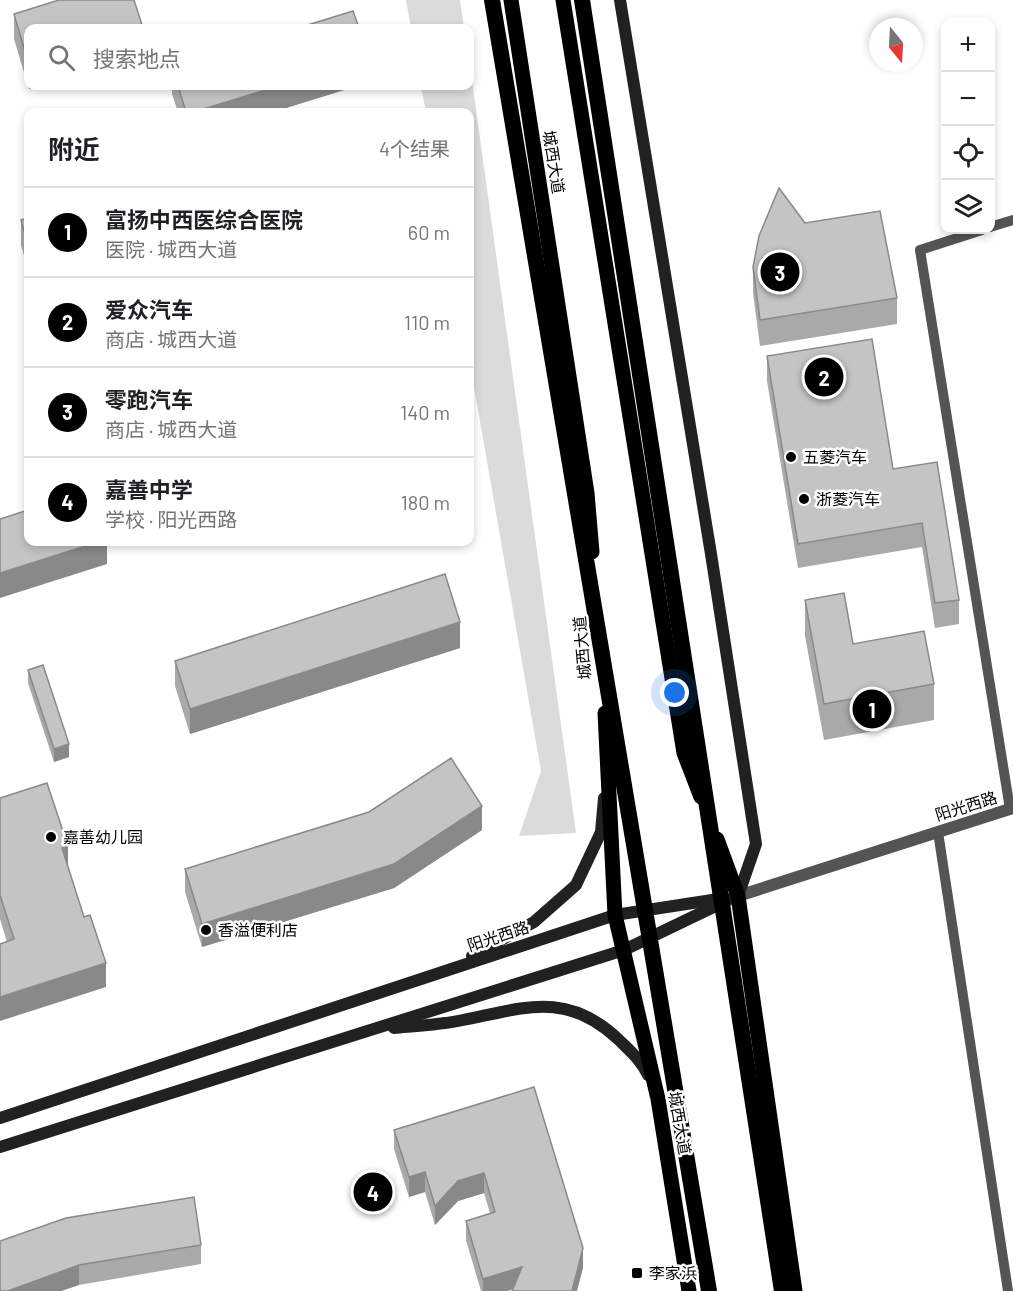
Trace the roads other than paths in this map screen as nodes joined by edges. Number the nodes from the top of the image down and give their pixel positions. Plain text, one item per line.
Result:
1 (492, 0) edge
2 (511, 0) edge
3 (563, 0) edge
4 (582, 0) edge
5 (620, 0) edge
6 (1013, 220) edge
7 (995, 225) edge
8 (970, 234) edge
9 (609, 755) junction
10 (1012, 808) edge
11 (938, 832) junction
12 (738, 896) junction
13 (615, 915) junction
14 (624, 951) junction
15 (446, 970) junction
16 (363, 1032) junction
17 (658, 1099) junction
18 (0, 1118) edge
19 (0, 1147) edge
20 (689, 1291) edge
21 (709, 1291) edge
22 (782, 1291) edge
23 (795, 1291) edge
24 (1008, 1291) edge

1 - 21 highway
2 - 9 main road, 城西大道
3 - 12 main road
4 - 22 highway
5 - 12 main road
6 - 7 lane
8 - 10 lane
9 - 13 main road, 城西大道
9 - 15 main road
10 - 11 street, 阳光西路
11 - 12 street, 阳光西路
11 - 24 lane
12 - 13 main road, 阳光西路
12 - 14 main road
12 - 23 main road
13 - 14 main road, 城西大道
13 - 15 main road, 阳光西路
14 - 16 main road
14 - 17 main road, 城西大道
15 - 18 main road, 阳光西路
16 - 17 main road
16 - 19 main road
17 - 20 main road, 城西大道

